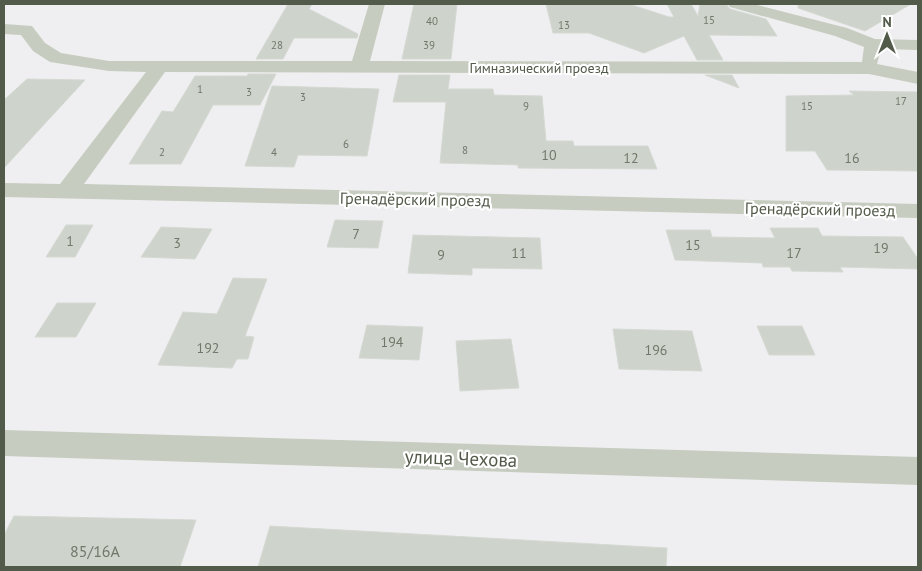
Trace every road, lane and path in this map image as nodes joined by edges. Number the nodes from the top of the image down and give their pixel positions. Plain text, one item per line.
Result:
1 (377, 4) edge
2 (736, 4) edge
3 (4, 29) edge
4 (873, 44) junction
5 (918, 45) edge
6 (159, 67) junction
7 (359, 68) junction
8 (870, 68) junction
9 (918, 78) edge
10 (4, 190) edge
11 (67, 191) junction
12 (918, 211) edge
13 (4, 443) edge
14 (918, 471) edge

1 - 7 street
2 - 4 street
3 - 6 street, Гимназический проезд
4 - 5 street
4 - 8 street
6 - 7 street, Гимназический проезд
6 - 11 street
7 - 8 street, Гимназический проезд
8 - 9 street, Гимназический проезд
10 - 11 street, Гренадёрский проезд
11 - 12 street, Гренадёрский проезд
13 - 14 street, улица Чехова

